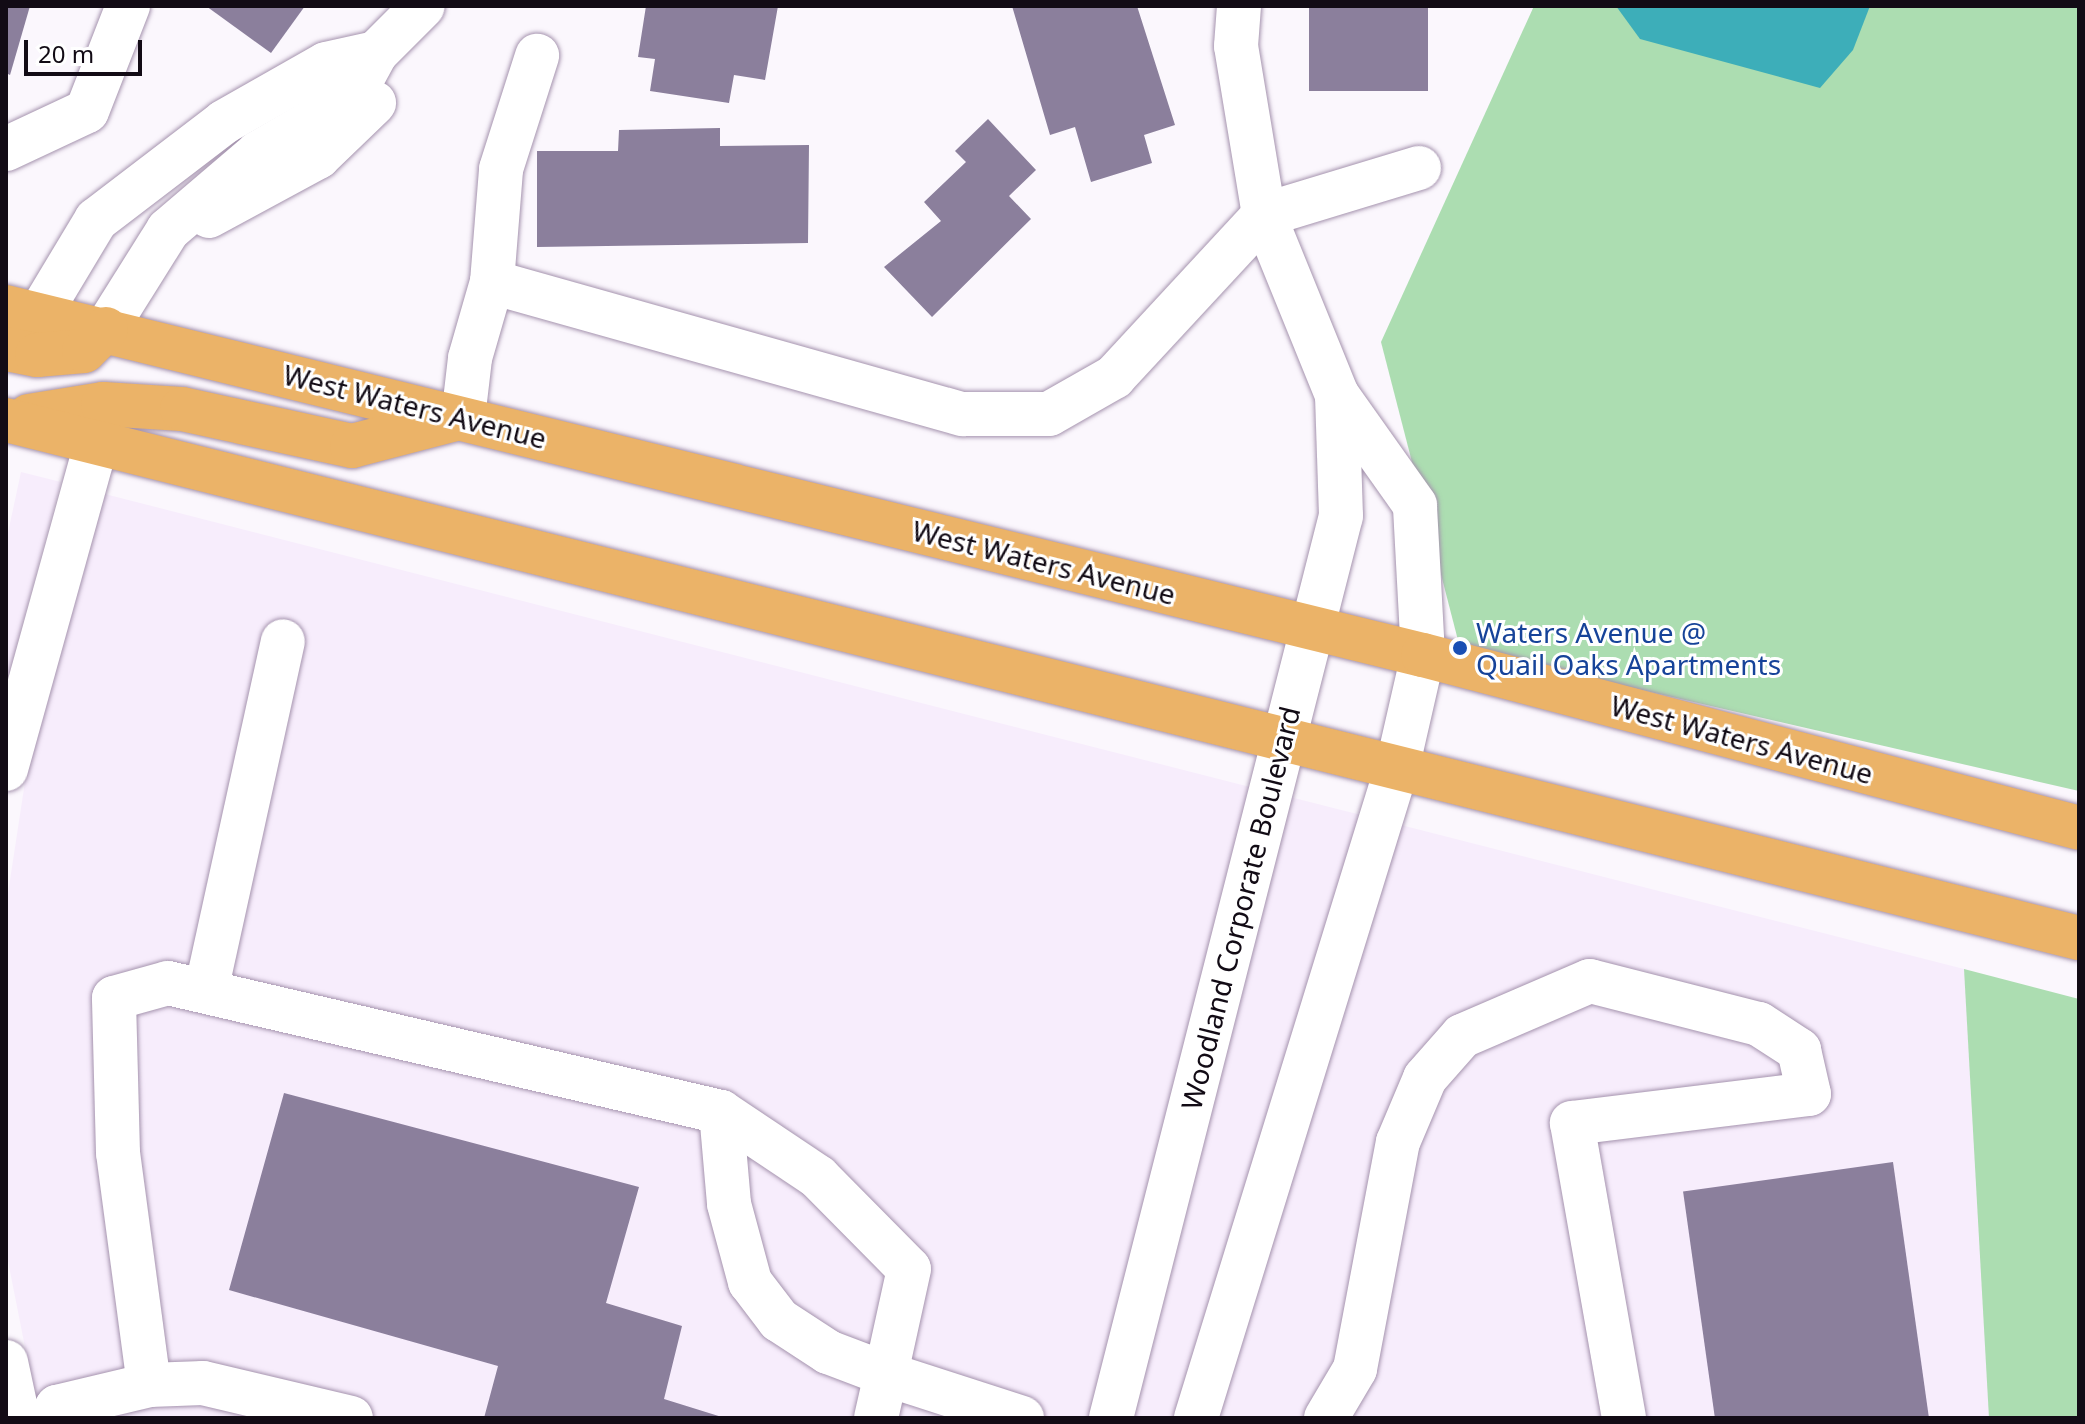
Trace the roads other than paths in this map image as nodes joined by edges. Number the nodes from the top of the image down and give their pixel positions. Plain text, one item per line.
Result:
1 (128, 6) edge
2 (423, 6) edge
3 (1239, 6) edge
4 (376, 53) junction
5 (537, 56) dead end
6 (233, 117) junction
7 (6, 149) edge
8 (267, 168) junction
9 (1419, 168) dead end
10 (1264, 215) junction
11 (492, 282) junction
12 (22, 311) edge
13 (106, 329) junction
14 (6, 349) edge
15 (1337, 395) junction
16 (463, 418) junction
17 (6, 421) edge
18 (97, 440) junction
19 (1313, 628) junction
20 (283, 641) dead end
21 (1423, 655) junction
22 (1284, 736) junction
23 (1398, 764) junction
24 (6, 769) edge
25 (2079, 828) edge
26 (2079, 938) edge
27 (206, 991) junction
28 (721, 1112) junction
29 (6, 1362) edge
30 (886, 1374) junction
31 (149, 1385) junction
32 (997, 1413) edge
33 (18, 1418) edge
34 (51, 1418) edge
35 (351, 1418) edge
36 (876, 1418) edge
37 (1111, 1418) edge
38 (1196, 1418) edge
39 (1326, 1418) edge
40 (1624, 1418) edge

1 - 7 street
2 - 4 street
3 - 10 street
4 - 6 street
4 - 8 street
5 - 11 street
6 - 8 street
6 - 12 street
8 - 13 street
9 - 10 street
10 - 11 street
10 - 15 street
11 - 16 street
12 - 13 main road, West Waters Avenue
13 - 14 main road
13 - 16 main road, West Waters Avenue
15 - 19 street, Woodland Corporate Boulevard
15 - 21 street
16 - 17 main road
16 - 19 main road, West Waters Avenue
17 - 18 main road
18 - 22 main road
18 - 24 street
19 - 21 main road, West Waters Avenue
19 - 22 street, Woodland Corporate Boulevard
20 - 27 street
21 - 23 street
21 - 25 main road, West Waters Avenue
22 - 23 main road
22 - 37 street, Woodland Corporate Boulevard
23 - 26 main road
23 - 38 street
27 - 28 street
27 - 31 street
28 - 30 street
28 - 30 street
29 - 33 street
30 - 32 street
30 - 36 street
31 - 34 street
31 - 35 street
39 - 40 street

